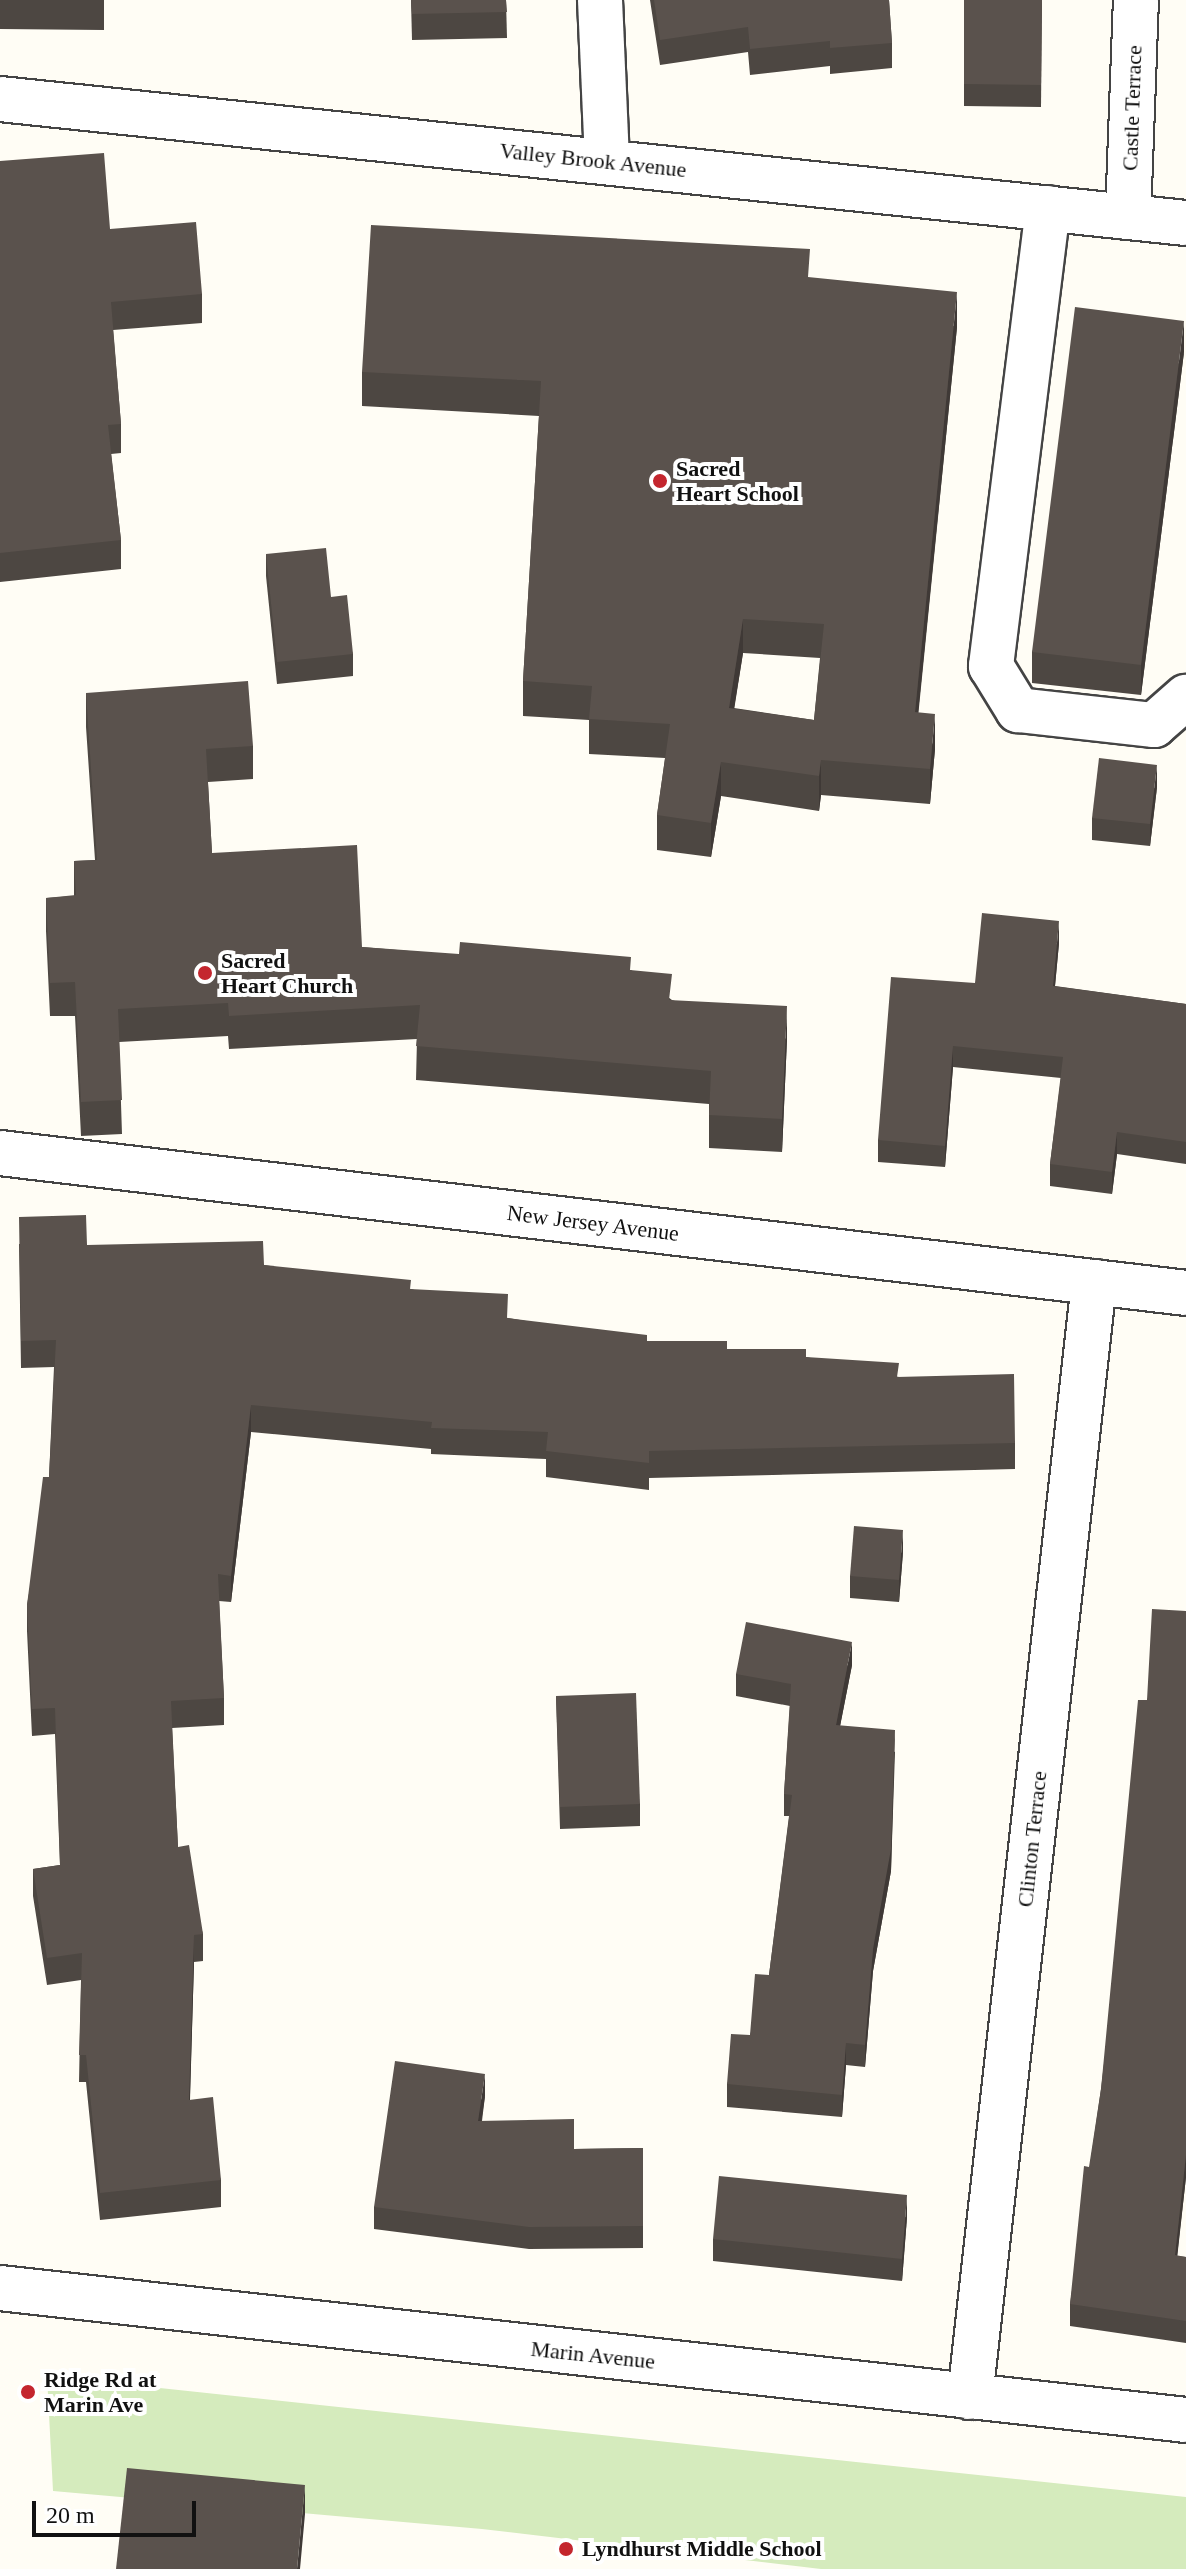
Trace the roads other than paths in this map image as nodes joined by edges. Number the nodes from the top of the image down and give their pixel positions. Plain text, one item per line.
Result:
1 (600, 0) edge
2 (1136, 0) edge
3 (0, 99) edge
4 (607, 161) junction
5 (1048, 208) junction
6 (1128, 217) junction
7 (1186, 223) edge
8 (1186, 697) edge
9 (0, 1153) edge
10 (1094, 1282) junction
11 (1186, 1293) edge
12 (0, 2288) edge
13 (970, 2397) junction
14 (1186, 2420) edge

1 - 4 street
2 - 6 street, Castle Terrace
3 - 4 street, Valley Brook Avenue
4 - 5 street, Valley Brook Avenue
5 - 6 street, Valley Brook Avenue
5 - 8 street
6 - 7 street, Valley Brook Avenue
9 - 10 street, New Jersey Avenue
10 - 11 street, New Jersey Avenue
10 - 13 street, Clinton Terrace
12 - 13 street, Marin Avenue
13 - 14 street, Marin Avenue

